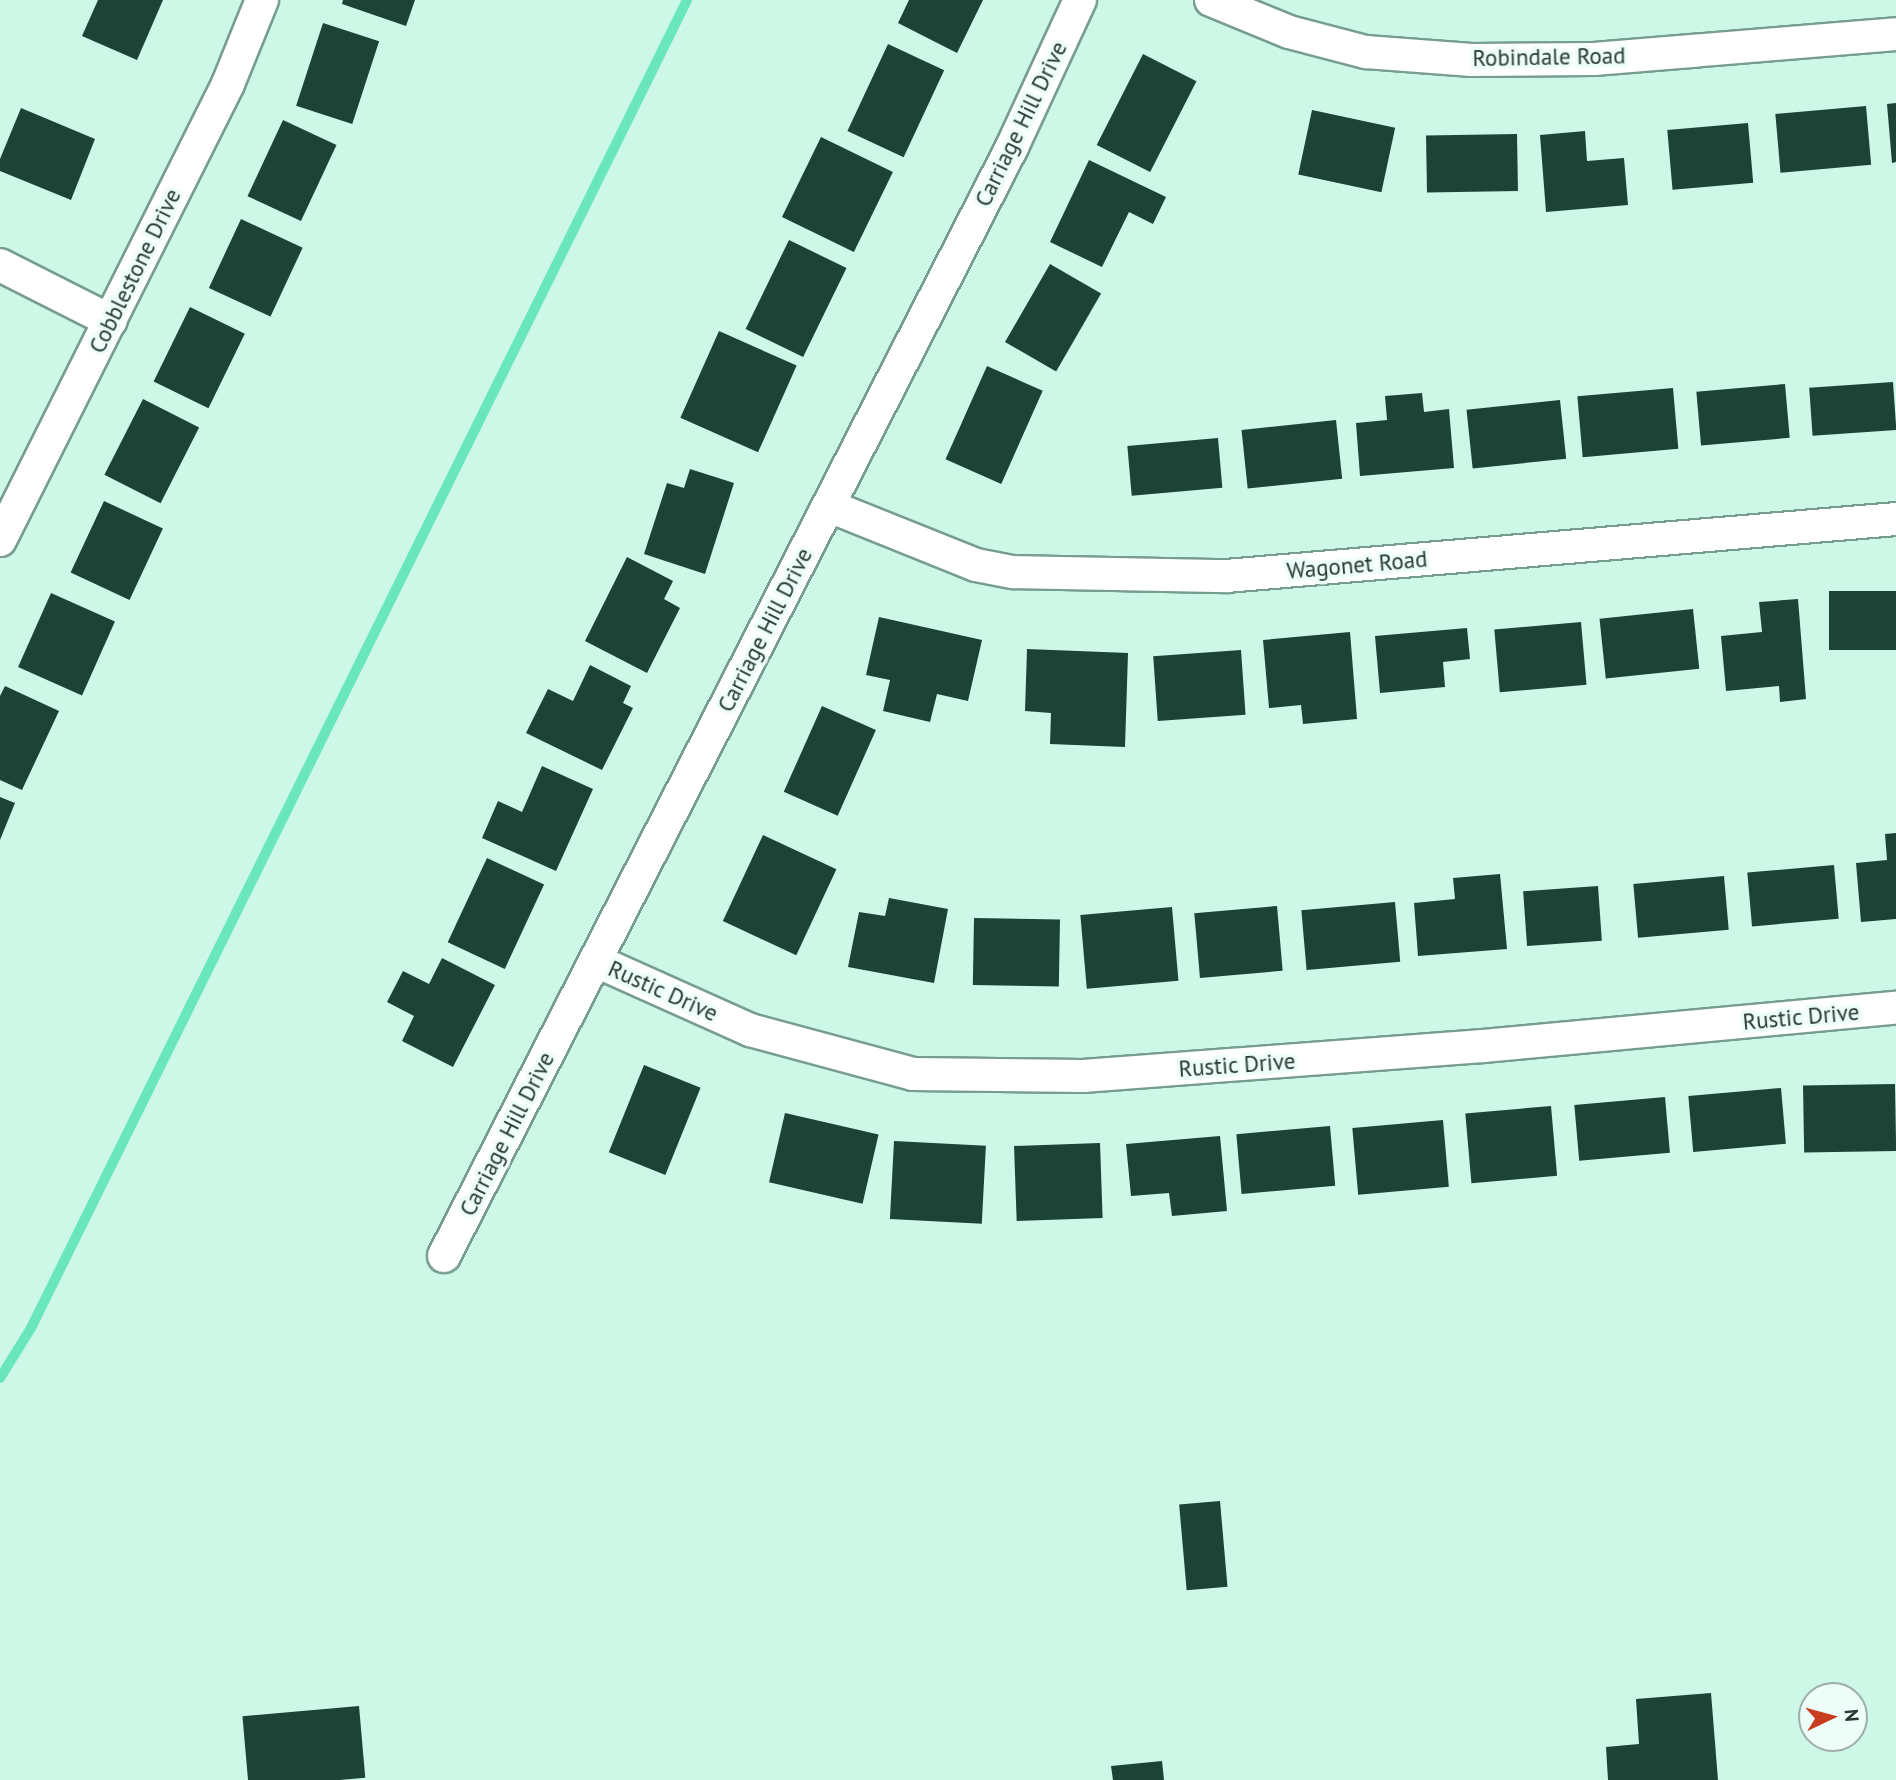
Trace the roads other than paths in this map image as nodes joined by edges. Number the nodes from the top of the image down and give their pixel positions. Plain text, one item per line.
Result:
1 (262, 0) edge
2 (1080, 0) edge
3 (1211, 0) edge
4 (1896, 34) edge
5 (0, 265) edge
6 (111, 321) junction
7 (829, 506) junction
8 (1896, 519) edge
9 (0, 540) edge
10 (596, 961) junction
11 (1896, 1008) edge
12 (444, 1256) dead end

1 - 6 street, Cobblestone Drive
2 - 7 street, Carriage Hill Drive
3 - 4 street, Robindale Road
5 - 6 street
6 - 9 street, Cobblestone Drive
7 - 8 street, Wagonet Road
7 - 10 street, Carriage Hill Drive
10 - 11 street, Rustic Drive
10 - 12 street, Carriage Hill Drive

